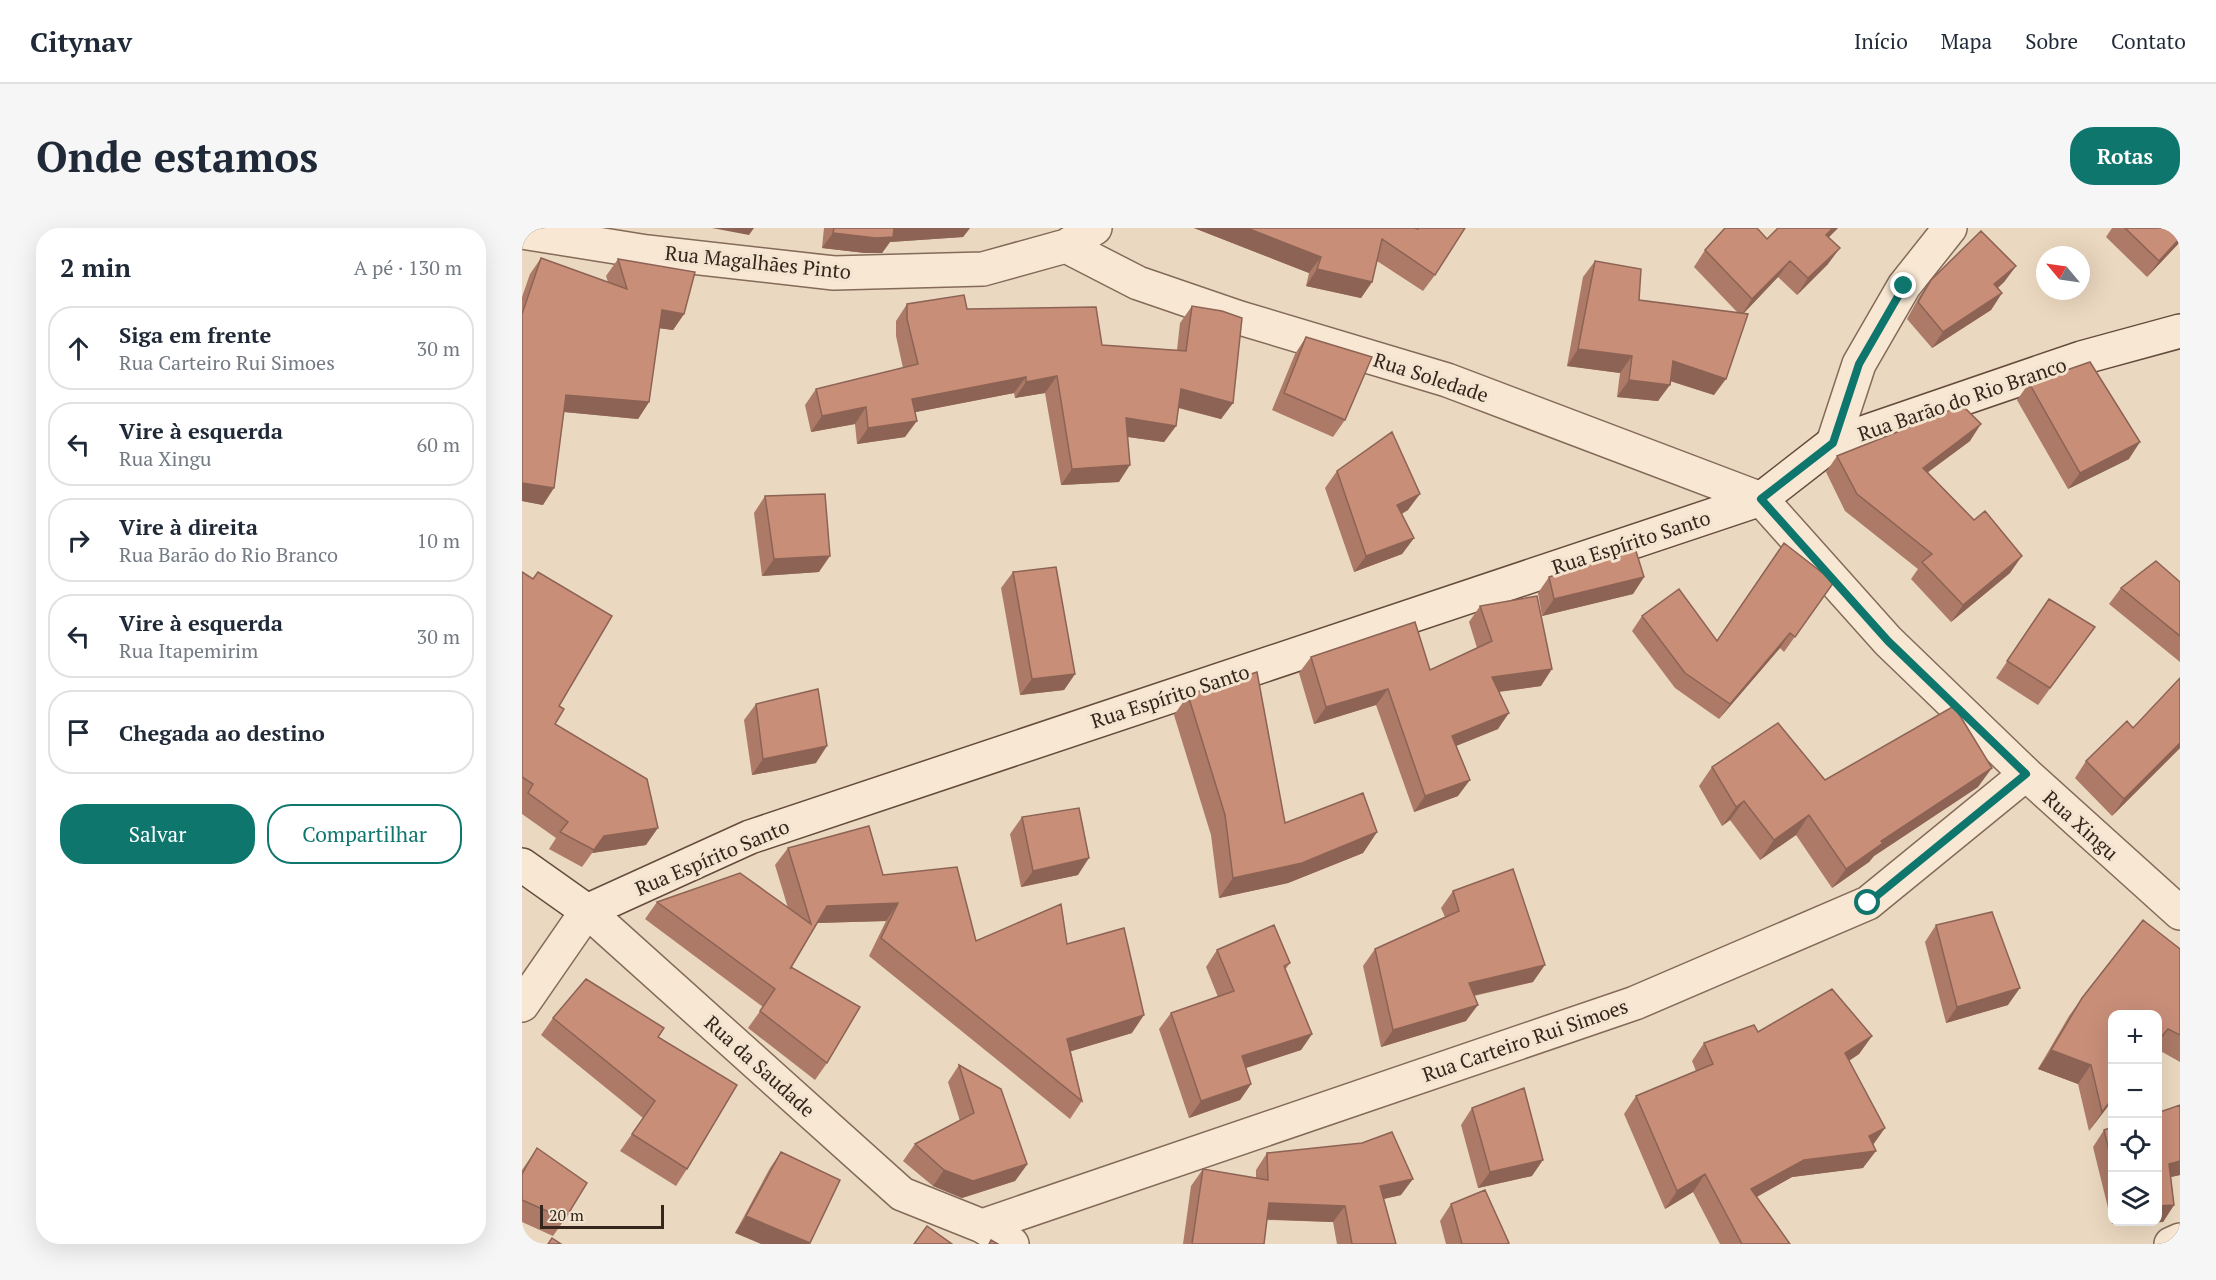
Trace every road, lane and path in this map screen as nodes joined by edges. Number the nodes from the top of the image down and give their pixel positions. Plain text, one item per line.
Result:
1 (1095, 228) edge
2 (1950, 228) edge
3 (522, 232) edge
4 (1066, 246) junction
5 (2180, 331) edge
6 (1833, 443) junction
7 (1761, 499) junction
8 (2026, 774) junction
9 (522, 865) edge
10 (587, 911) junction
11 (2180, 914) edge
12 (522, 1005) edge
13 (982, 1226) junction
14 (2180, 1240) edge
15 (1012, 1244) edge
16 (2171, 1244) edge

1 - 4 street, Rua Magalhães Pinto
2 - 6 street
3 - 4 street, Rua Magalhães Pinto
4 - 7 street, Rua Soledade
5 - 6 street, Rua Barão do Rio Branco
6 - 7 street, Rua Barão do Rio Branco
7 - 8 street, Rua Xingu
7 - 10 street, Rua Espírito Santo
8 - 11 street, Rua Xingu
8 - 13 street, Rua Carteiro Rui Simoes
9 - 10 street, Rua da Saudade
10 - 12 street
10 - 13 street, Rua da Saudade
13 - 15 street, Rua da Saudade
14 - 16 street

